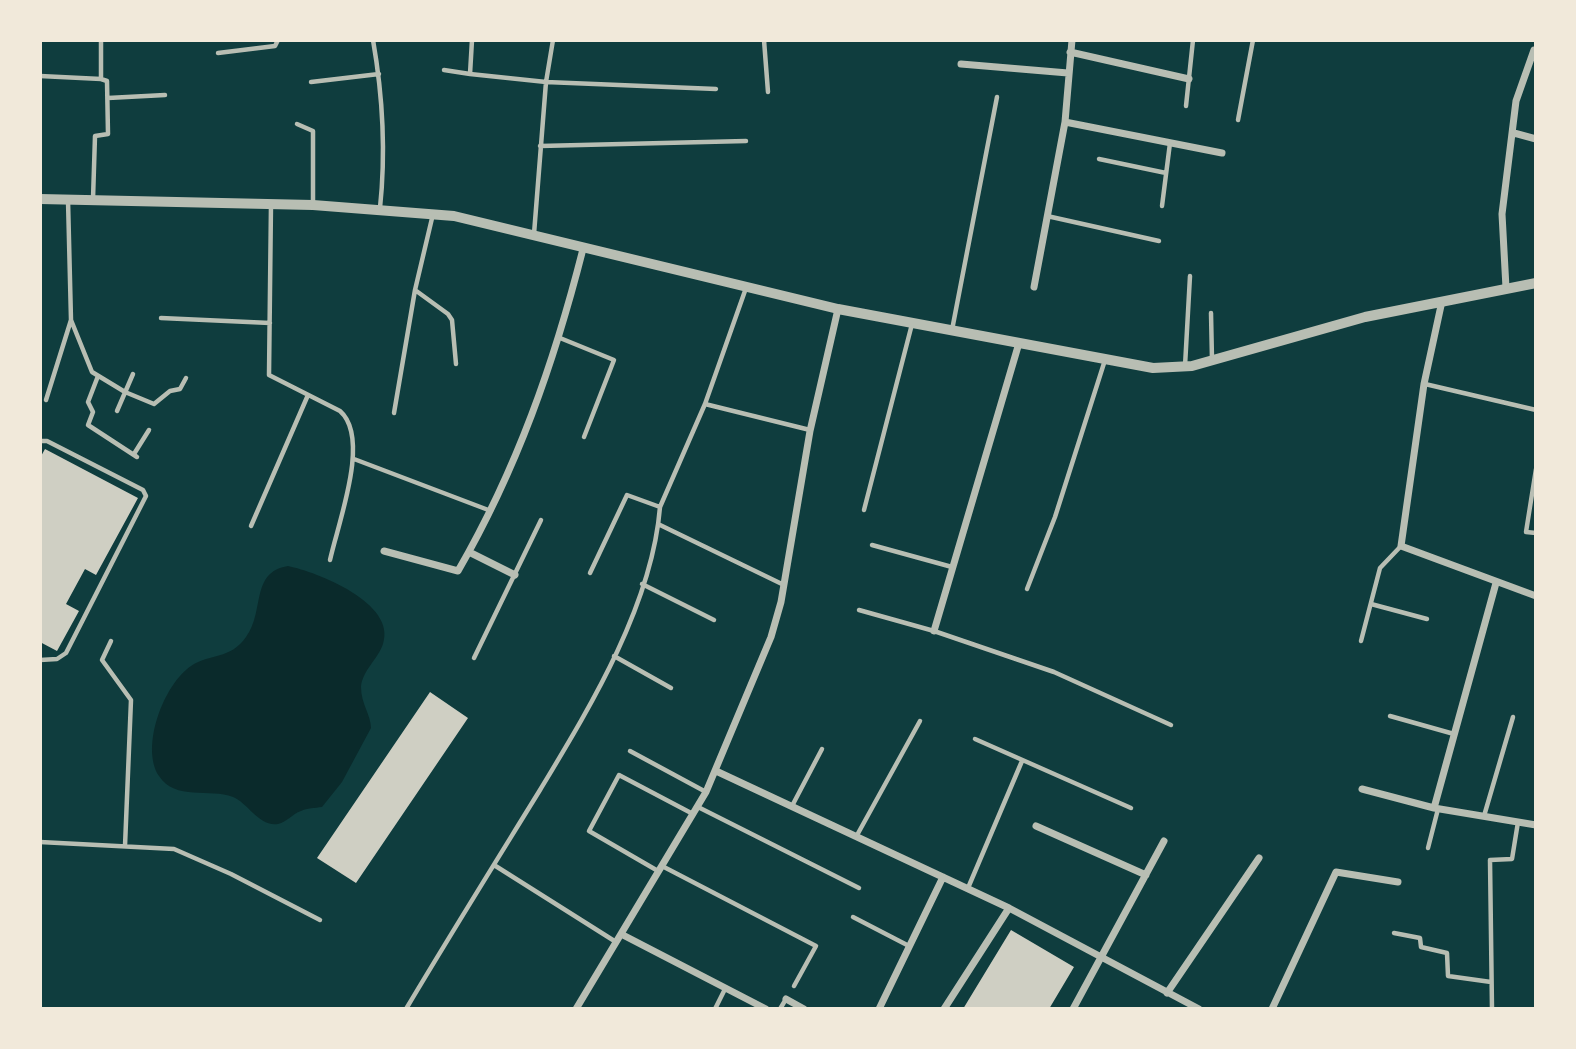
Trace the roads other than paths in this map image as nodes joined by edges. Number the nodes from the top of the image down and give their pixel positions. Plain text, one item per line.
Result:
1 (101, 40) edge
2 (278, 40) edge
3 (373, 40) edge
4 (472, 40) edge
5 (553, 40) edge
6 (764, 40) edge
7 (1072, 40) edge
8 (1193, 40) edge
9 (1253, 40) edge
10 (1534, 50) edge
11 (1070, 52) junction
12 (218, 53) dead end
13 (961, 64) dead end
14 (444, 70) dead end
15 (1068, 73) junction
16 (379, 74) junction
17 (470, 74) junction
18 (40, 76) edge
19 (101, 79) junction
20 (1189, 79) junction
21 (311, 82) dead end
22 (546, 82) junction
23 (716, 89) dead end
24 (768, 92) dead end
25 (165, 95) dead end
26 (997, 97) dead end
27 (108, 98) junction
28 (1186, 106) dead end
29 (1238, 120) dead end
30 (1065, 122) junction
31 (297, 124) dead end
32 (1514, 133) junction
33 (1536, 139) edge
34 (746, 141) dead end
35 (1170, 142) junction
36 (540, 146) junction
37 (1222, 152) dead end
38 (1099, 159) dead end
39 (1166, 173) junction
40 (40, 199) edge
41 (68, 199) junction
42 (93, 200) junction
43 (271, 203) junction
44 (313, 205) junction
45 (1162, 206) dead end
46 (380, 208) junction
47 (433, 213) junction
48 (1046, 216) junction
49 (534, 236) junction
50 (1158, 241) dead end
51 (583, 249) junction
52 (1189, 276) dead end
53 (1536, 283) edge
54 (1034, 287) dead end
55 (746, 288) junction
56 (1506, 288) junction
57 (415, 290) junction
58 (1443, 301) junction
59 (838, 309) junction
60 (1211, 313) dead end
61 (161, 318) dead end
62 (71, 320) junction
63 (270, 323) junction
64 (912, 323) junction
65 (952, 330) junction
66 (560, 338) junction
67 (1019, 343) junction
68 (1106, 359) junction
69 (1212, 361) junction
70 (456, 364) dead end
71 (1185, 368) junction
72 (133, 374) dead end
73 (98, 376) junction
74 (186, 378) dead end
75 (1424, 384) junction
76 (125, 393) junction
77 (308, 396) junction
78 (46, 400) dead end
79 (705, 404) junction
80 (117, 411) dead end
81 (1536, 411) edge
82 (394, 413) dead end
83 (149, 430) dead end
84 (810, 431) junction
85 (584, 437) dead end
86 (40, 440) edge
87 (354, 458) junction
88 (1536, 469) edge
89 (660, 507) junction
90 (864, 510) dead end
91 (491, 512) junction
92 (541, 520) dead end
93 (658, 524) junction
94 (251, 526) dead end
95 (1536, 533) edge
96 (872, 545) dead end
97 (1401, 546) junction
98 (384, 551) dead end
99 (469, 552) junction
100 (330, 560) dead end
101 (953, 568) junction
102 (590, 573) dead end
103 (515, 575) junction
104 (1496, 583) junction
105 (642, 584) junction
106 (784, 585) junction
107 (1027, 589) dead end
108 (1536, 596) edge
109 (1371, 604) junction
110 (859, 610) dead end
111 (1427, 619) dead end
112 (715, 620) dead end
113 (934, 631) junction
114 (111, 641) dead end
115 (1361, 641) dead end
116 (614, 656) junction
117 (474, 658) dead end
118 (40, 660) edge
119 (671, 688) dead end
120 (1390, 716) dead end
121 (1513, 717) dead end
122 (920, 721) dead end
123 (1171, 725) dead end
124 (1454, 734) junction
125 (975, 739) dead end
126 (822, 749) dead end
127 (630, 751) dead end
128 (1022, 760) junction
129 (716, 771) junction
130 (1362, 789) dead end
131 (706, 792) junction
132 (791, 807) junction
133 (1131, 808) dead end
134 (1436, 808) junction
135 (696, 810) junction
136 (1484, 817) junction
137 (1518, 822) junction
138 (1536, 825) edge
139 (1036, 826) dead end
140 (856, 837) junction
141 (1164, 841) dead end
142 (40, 842) edge
143 (125, 846) junction
144 (1428, 848) dead end
145 (1259, 858) dead end
146 (494, 865) junction
147 (660, 869) junction
148 (1146, 874) junction
149 (943, 877) junction
150 (1398, 882) dead end
151 (859, 888) dead end
152 (967, 889) junction
153 (1009, 908) junction
154 (853, 918) dead end
155 (320, 920) dead end
156 (1394, 933) dead end
157 (621, 934) junction
158 (616, 942) junction
159 (909, 946) junction
160 (1103, 958) junction
161 (1491, 982) junction
162 (794, 986) dead end
163 (726, 988) junction
164 (1167, 993) junction
165 (786, 999) joint
166 (406, 1009) edge
167 (576, 1009) edge
168 (715, 1009) edge
169 (766, 1009) edge
170 (780, 1009) edge
171 (804, 1009) edge
172 (879, 1009) edge
173 (944, 1009) edge
174 (1073, 1009) edge
175 (1199, 1009) edge
176 (1272, 1009) edge
177 (1492, 1009) edge

1 - 19 lane
2 - 12 lane
3 - 16 lane
4 - 17 lane
5 - 22 lane
6 - 24 lane
7 - 11 street
8 - 20 lane
9 - 29 lane
10 - 32 street
11 - 15 street
11 - 20 street
13 - 15 street
14 - 17 lane
15 - 30 street
16 - 21 lane
16 - 46 lane
17 - 22 lane
18 - 19 lane
19 - 27 lane
20 - 28 lane
22 - 23 lane
22 - 36 lane
25 - 27 lane
26 - 65 lane
27 - 42 lane
30 - 35 street
30 - 48 street
31 - 44 lane
32 - 33 street
32 - 56 street
34 - 36 lane
35 - 37 street
35 - 39 lane
36 - 49 lane
38 - 39 lane
39 - 45 lane
40 - 41 street
41 - 42 street
41 - 62 lane
42 - 43 street
43 - 44 street
43 - 63 lane
44 - 46 street
46 - 47 street
47 - 49 street
47 - 57 lane
48 - 50 lane
48 - 54 street
49 - 51 street
51 - 55 street
51 - 66 street
52 - 71 lane
53 - 56 street
55 - 59 street
55 - 79 lane
56 - 58 street
57 - 70 lane
57 - 82 lane
58 - 69 street
58 - 75 street
59 - 64 street
59 - 84 street
60 - 69 lane
61 - 63 lane
62 - 73 lane
62 - 78 lane
63 - 77 lane
64 - 65 street
64 - 90 lane
65 - 67 street
66 - 85 lane
66 - 91 street
67 - 68 street
67 - 101 street
68 - 71 street
68 - 107 lane
69 - 71 street
72 - 76 lane
73 - 76 lane
73 - 83 lane
74 - 76 lane
75 - 81 lane
75 - 97 street
76 - 80 lane
77 - 87 lane
77 - 94 lane
79 - 84 lane
79 - 89 lane
84 - 106 street
86 - 118 lane
87 - 91 lane
87 - 100 lane
88 - 95 lane
89 - 93 lane
89 - 102 lane
91 - 99 street
92 - 103 lane
93 - 105 lane
93 - 106 lane
96 - 101 lane
97 - 104 street
97 - 109 lane
98 - 99 street
99 - 103 street
101 - 113 street
103 - 117 lane
104 - 108 street
104 - 124 street
105 - 112 lane
105 - 116 lane
106 - 129 street
109 - 111 lane
109 - 115 lane
110 - 113 lane
113 - 123 lane
114 - 143 lane
116 - 119 lane
116 - 146 lane
120 - 124 lane
121 - 136 lane
122 - 140 lane
124 - 134 street
125 - 128 lane
126 - 132 lane
127 - 131 lane
128 - 133 lane
128 - 152 lane
129 - 131 street
129 - 132 street
130 - 134 street
131 - 135 street
132 - 140 street
134 - 136 street
134 - 144 lane
135 - 147 street
135 - 147 lane
135 - 151 lane
136 - 137 street
137 - 138 street
137 - 161 lane
139 - 148 street
140 - 149 street
141 - 148 street
142 - 143 lane
143 - 155 lane
145 - 164 street
146 - 158 lane
146 - 166 lane
147 - 157 street
147 - 162 lane
148 - 160 street
149 - 152 street
149 - 159 street
150 - 176 street
152 - 153 street
153 - 160 street
153 - 173 street
154 - 159 lane
156 - 161 lane
157 - 158 street
157 - 163 street
158 - 167 street
159 - 172 street
160 - 164 street
160 - 174 street
161 - 177 lane
163 - 168 lane
163 - 169 street
164 - 175 street
165 - 170 lane
165 - 171 street

